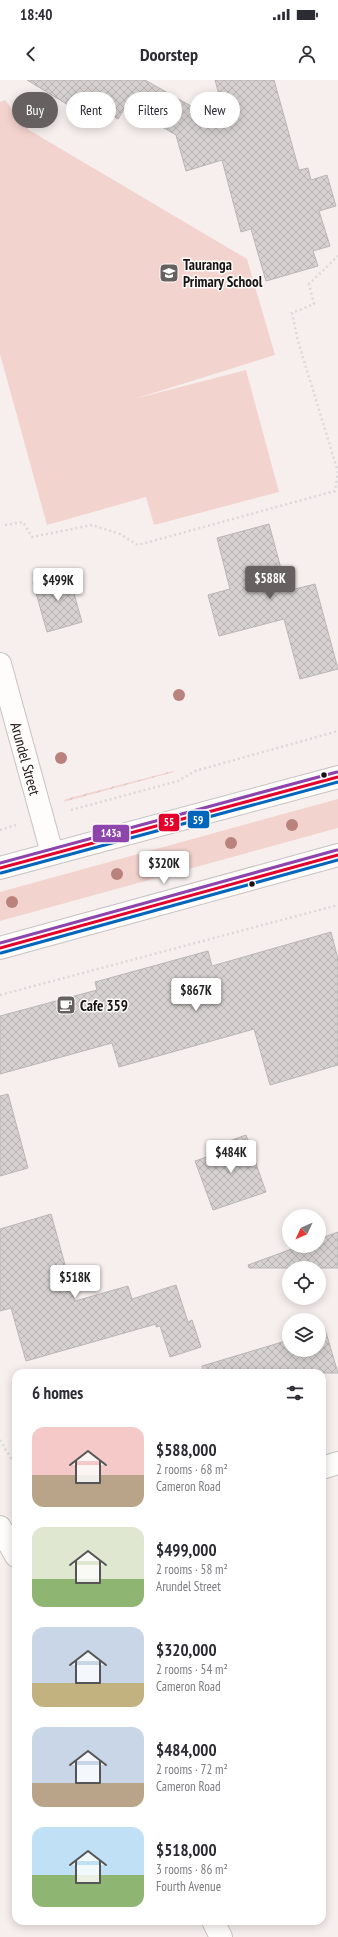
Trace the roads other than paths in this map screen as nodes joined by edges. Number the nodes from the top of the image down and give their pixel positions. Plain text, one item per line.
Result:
1 (0, 664) edge
2 (338, 778) edge
3 (52, 854) junction
4 (338, 855) edge
5 (0, 868) edge
6 (0, 948) edge
7 (338, 1463) edge
8 (326, 1467) edge
9 (0, 1527) edge
10 (12, 1549) edge
11 (215, 1925) edge
12 (221, 1937) edge

1 - 3 main road, Arundel Street
2 - 3 main road
3 - 5 main road
4 - 6 main road
7 - 8 main road
9 - 10 main road
11 - 12 main road

